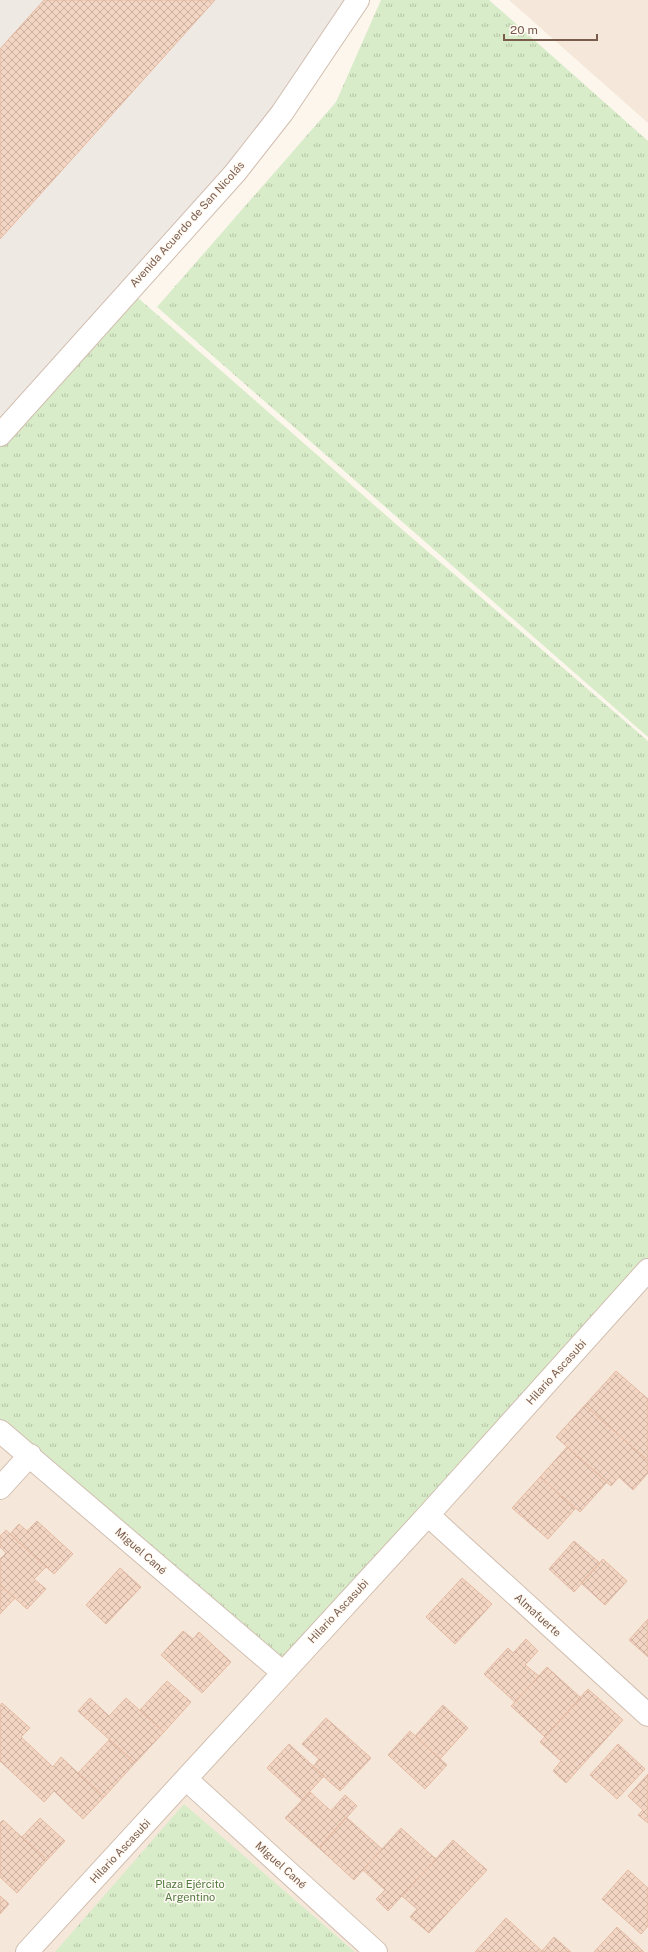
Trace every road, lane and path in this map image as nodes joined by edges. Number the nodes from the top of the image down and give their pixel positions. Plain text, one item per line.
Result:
1 (358, 0) edge
2 (0, 436) edge
3 (648, 1270) edge
4 (0, 1431) edge
5 (30, 1455) junction
6 (0, 1488) edge
7 (428, 1515) junction
8 (282, 1672) junction
9 (648, 1715) edge
10 (186, 1779) junction
11 (27, 1952) edge
12 (376, 1952) edge

1 - 2 street, Avenida Acuerdo de San Nicolás
3 - 7 street, Hilario Ascasubi
4 - 5 street, Miguel Cané
5 - 6 street
5 - 8 street, Miguel Cané
7 - 8 street, Hilario Ascasubi
7 - 9 street, Almafuerte
8 - 10 street, Hilario Ascasubi
10 - 11 street, Hilario Ascasubi
10 - 12 street, Miguel Cané

